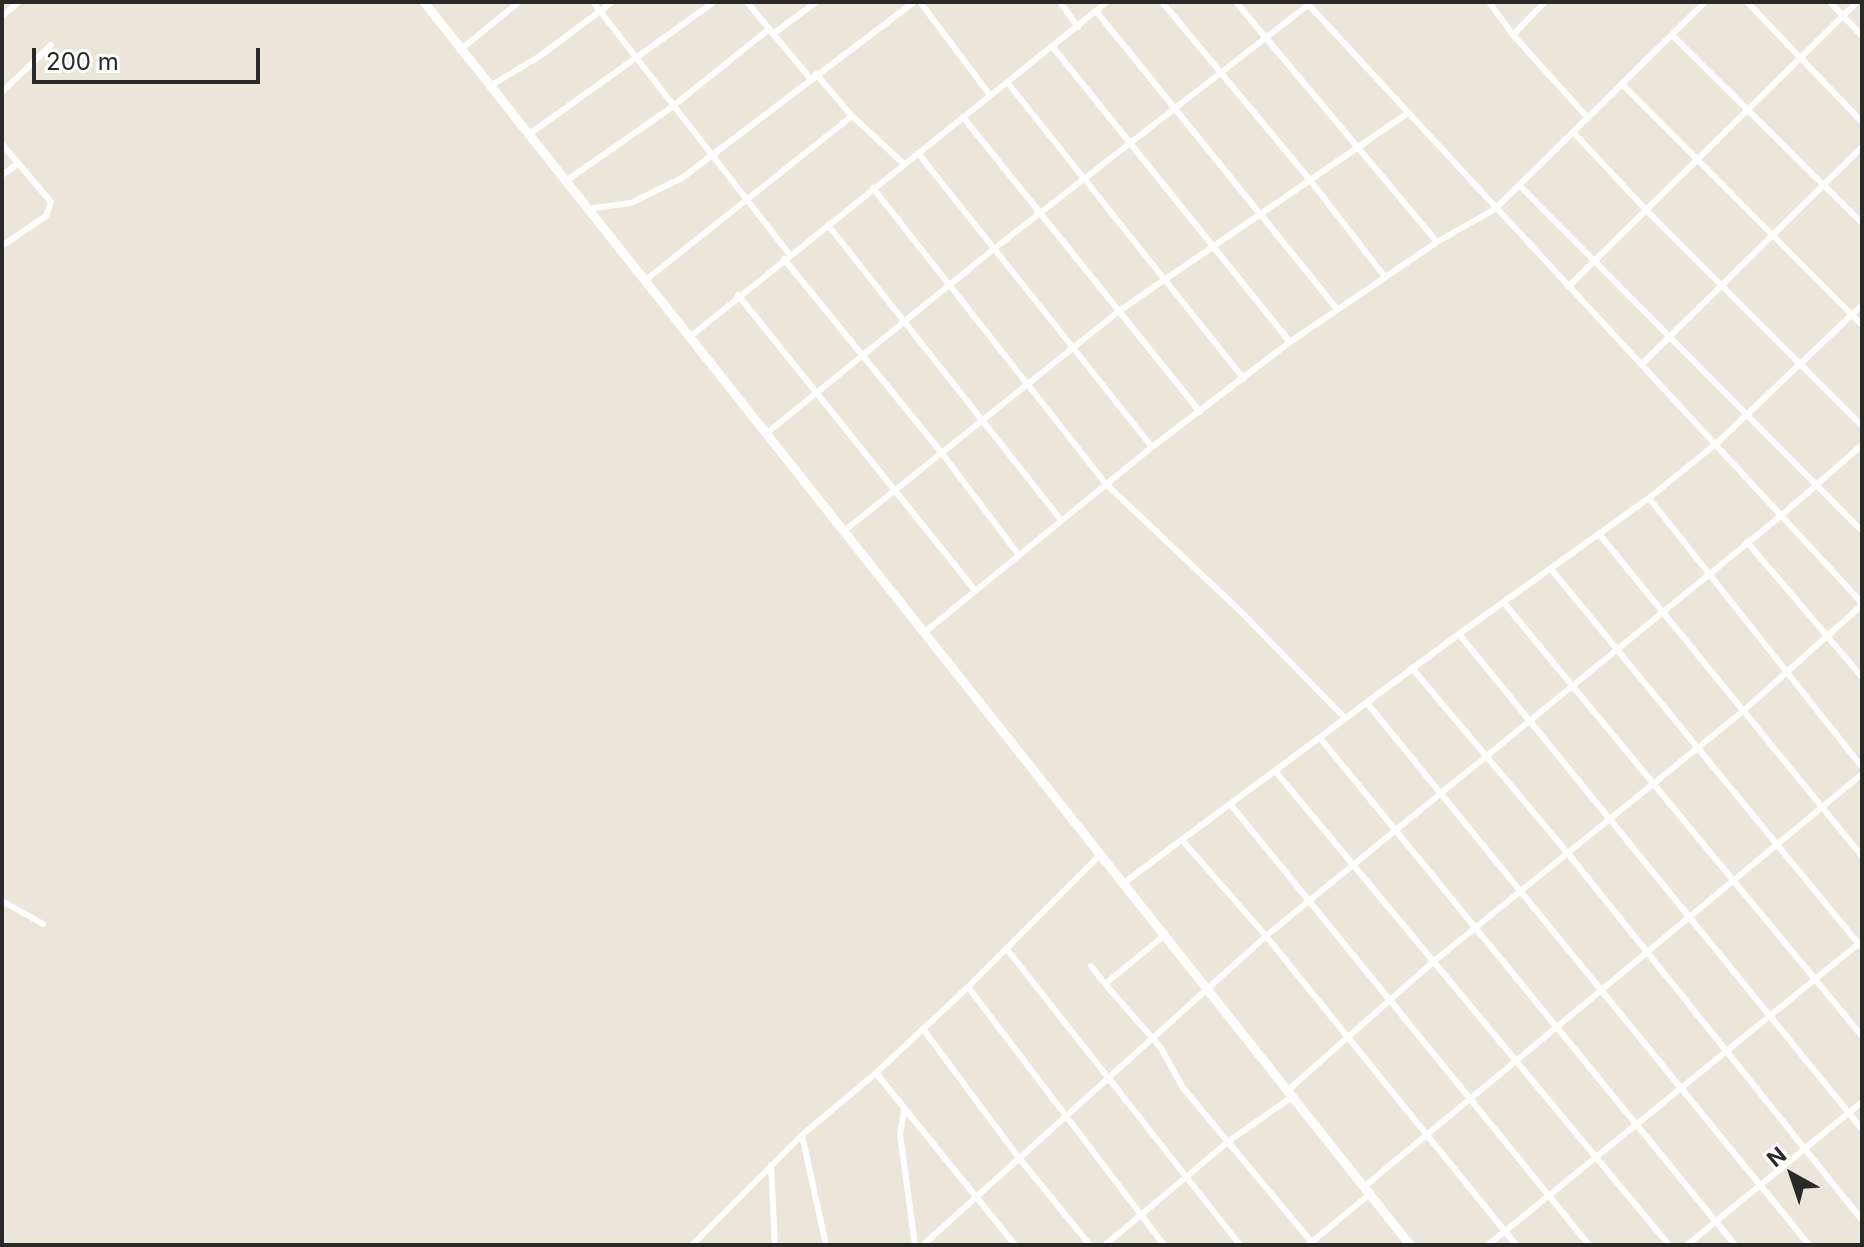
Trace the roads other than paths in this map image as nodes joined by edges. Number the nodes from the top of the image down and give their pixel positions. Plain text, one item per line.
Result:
1 (19, 2) edge
2 (424, 2) edge
3 (519, 2) edge
4 (593, 2) edge
5 (612, 2) edge
6 (714, 2) edge
7 (747, 2) edge
8 (816, 2) edge
9 (917, 2) edge
10 (1060, 2) edge
11 (1107, 2) edge
12 (1162, 2) edge
13 (1236, 2) edge
14 (1319, 2) edge
15 (1489, 2) edge
16 (1545, 2) edge
17 (1705, 2) edge
18 (1747, 2) edge
19 (1830, 2) edge
20 (1857, 2) edge
21 (1309, 5) edge
22 (1696, 5) edge
23 (601, 10) junction
24 (1096, 11) junction
25 (2, 16) edge
26 (1843, 17) junction
27 (1078, 27) junction
28 (771, 32) junction
29 (1513, 35) junction
30 (1673, 36) junction
31 (1862, 36) edge
32 (1266, 38) junction
33 (51, 45) dead end
34 (1052, 46) junction
35 (460, 50) junction
36 (637, 58) junction
37 (1800, 58) junction
38 (1220, 74) junction
39 (813, 76) junction
40 (1007, 82) junction
41 (490, 86) junction
42 (1624, 86) junction
43 (2, 92) edge
44 (990, 95) junction
45 (672, 107) junction
46 (1748, 109) junction
47 (1175, 110) junction
48 (1408, 113) junction
49 (852, 116) junction
50 (963, 117) junction
51 (1588, 118) junction
52 (1862, 122) edge
53 (1574, 133) junction
54 (528, 135) junction
55 (2, 144) edge
56 (1131, 144) junction
57 (1862, 147) edge
58 (1358, 148) junction
59 (918, 153) junction
60 (710, 154) junction
61 (1697, 161) junction
62 (18, 164) junction
63 (904, 164) junction
64 (2, 175) edge
65 (1310, 180) junction
66 (566, 181) junction
67 (1083, 182) junction
68 (1824, 184) junction
69 (1520, 186) junction
70 (873, 188) junction
71 (747, 200) junction
72 (587, 209) junction
73 (1495, 209) junction
74 (1646, 210) junction
75 (1259, 212) junction
76 (1041, 215) junction
77 (1862, 223) edge
78 (828, 225) junction
79 (1773, 236) junction
80 (1437, 242) junction
81 (1214, 244) junction
82 (2, 246) edge
83 (995, 248) junction
84 (787, 257) junction
85 (1593, 261) junction
86 (1385, 277) junction
87 (647, 279) junction
88 (1163, 280) junction
89 (949, 286) junction
90 (1723, 286) junction
91 (1568, 287) junction
92 (738, 295) junction
93 (1862, 305) edge
94 (1337, 309) junction
95 (1119, 311) junction
96 (1852, 315) junction
97 (906, 320) junction
98 (1862, 325) edge
99 (691, 336) junction
100 (1669, 337) junction
101 (1290, 342) junction
102 (1072, 348) junction
103 (862, 356) junction
104 (1642, 364) junction
105 (1801, 365) junction
106 (1244, 379) junction
107 (1028, 384) junction
108 (816, 391) junction
109 (1200, 412) junction
110 (1747, 416) junction
111 (983, 419) junction
112 (1862, 426) edge
113 (767, 433) junction
114 (1717, 443) junction
115 (1862, 445) edge
116 (1152, 447) junction
117 (941, 452) junction
118 (1106, 484) junction
119 (1816, 485) junction
120 (893, 490) junction
121 (1649, 498) junction
122 (1782, 515) junction
123 (1061, 520) junction
124 (844, 531) junction
125 (1862, 531) edge
126 (1599, 534) junction
127 (1747, 542) junction
128 (1018, 554) junction
129 (1551, 569) junction
130 (1707, 574) junction
131 (974, 589) junction
132 (1861, 599) edge
133 (1504, 603) junction
134 (1660, 613) junction
135 (925, 632) junction
136 (1459, 634) junction
137 (1827, 635) junction
138 (1617, 648) junction
139 (1412, 668) junction
140 (1786, 672) junction
141 (1862, 677) edge
142 (1574, 683) junction
143 (1367, 703) junction
144 (1742, 712) junction
145 (1345, 718) junction
146 (1529, 720) junction
147 (1320, 738) junction
148 (1699, 745) junction
149 (1487, 754) junction
150 (1862, 767) edge
151 (1276, 772) junction
152 (1862, 774) edge
153 (1654, 781) junction
154 (1438, 793) junction
155 (1231, 805) junction
156 (1822, 806) junction
157 (1608, 819) junction
158 (1395, 829) junction
159 (1182, 840) junction
160 (1777, 843) junction
161 (1566, 851) junction
162 (1099, 856) junction
163 (1862, 856) edge
164 (1353, 865) junction
165 (1733, 879) junction
166 (1125, 882) junction
167 (1520, 890) junction
168 (1310, 900) junction
169 (2, 901) edge
170 (1688, 916) junction
171 (43, 924) dead end
172 (1475, 929) junction
173 (1166, 934) junction
174 (1266, 936) junction
175 (1861, 944) edge
176 (1006, 948) junction
177 (1645, 952) junction
178 (1433, 962) junction
179 (1091, 966) dead end
180 (1815, 979) junction
181 (1105, 984) junction
182 (968, 987) junction
183 (1208, 987) junction
184 (1600, 989) junction
185 (1391, 1000) junction
186 (1768, 1017) junction
187 (1556, 1024) junction
188 (923, 1029) junction
189 (1862, 1036) edge
190 (1348, 1037) junction
191 (1151, 1038) junction
192 (1725, 1052) junction
193 (1515, 1059) junction
194 (876, 1073) junction
195 (1107, 1079) junction
196 (1681, 1089) junction
197 (1290, 1094) junction
198 (1470, 1098) junction
199 (1862, 1102) edge
200 (904, 1111) junction
201 (1849, 1113) junction
202 (1064, 1116) junction
203 (1638, 1123) junction
204 (1862, 1129) edge
205 (1425, 1134) junction
206 (802, 1135) junction
207 (1229, 1141) junction
208 (1804, 1149) junction
209 (1597, 1157) junction
210 (1019, 1158) junction
211 (771, 1165) junction
212 (1185, 1176) junction
213 (1760, 1185) junction
214 (1368, 1189) junction
215 (1550, 1196) junction
216 (975, 1198) junction
217 (1140, 1215) junction
218 (1862, 1220) edge
219 (1717, 1222) junction
220 (1505, 1232) junction
221 (1311, 1244) edge
222 (692, 1245) edge
223 (775, 1245) edge
224 (826, 1245) edge
225 (915, 1245) edge
226 (923, 1245) edge
227 (1015, 1245) edge
228 (1090, 1245) edge
229 (1105, 1245) edge
230 (1164, 1245) edge
231 (1240, 1245) edge
232 (1410, 1245) edge
233 (1488, 1245) edge
234 (1516, 1245) edge
235 (1589, 1245) edge
236 (1669, 1245) edge
237 (1687, 1245) edge
238 (1735, 1245) edge
239 (1809, 1245) edge

1 - 25 street
2 - 35 street
3 - 35 street
4 - 23 street
5 - 23 street
6 - 36 street
7 - 28 street
8 - 28 street
9 - 39 street
9 - 44 street
10 - 27 street
11 - 24 street
12 - 38 street
13 - 32 street
14 - 21 street
15 - 29 street
16 - 29 street
17 - 22 street
18 - 37 street
19 - 26 street
20 - 26 street
21 - 32 street
21 - 48 street
22 - 30 street
23 - 36 street
23 - 41 street
24 - 27 street
24 - 47 street
26 - 31 street
26 - 37 street
27 - 34 street
28 - 39 street
28 - 45 street
29 - 51 street
30 - 42 street
30 - 46 street
32 - 38 street
32 - 58 street
33 - 43 street
34 - 40 street
34 - 56 street
35 - 41 street
36 - 45 street
36 - 54 street
37 - 46 street
37 - 52 street
38 - 47 street
38 - 65 street
39 - 49 street
39 - 60 street
40 - 44 street
40 - 67 street
41 - 54 street
42 - 51 street
42 - 61 street
44 - 50 street
45 - 60 street
45 - 66 street
46 - 61 street
46 - 68 street
47 - 56 street
47 - 75 street
48 - 58 street
48 - 73 street
49 - 63 street
49 - 71 street
50 - 59 street
50 - 76 street
51 - 53 street
53 - 69 street
53 - 74 street
54 - 66 street
55 - 62 street
56 - 67 street
56 - 81 street
57 - 68 street
58 - 65 street
58 - 80 street
59 - 63 street
59 - 83 street
60 - 71 street
60 - 72 street
61 - 74 street
61 - 79 street
62 - 64 street
62 - 82 street
63 - 70 street
65 - 75 street
65 - 86 street
66 - 72 street
67 - 76 street
67 - 88 street
68 - 77 street
68 - 79 street
69 - 73 street
69 - 85 street
70 - 78 street
70 - 89 street
71 - 84 street
71 - 87 street
72 - 87 street
73 - 80 street
73 - 91 street
74 - 85 street
74 - 90 street
75 - 81 street
75 - 94 street
76 - 83 street
76 - 95 street
78 - 84 street
78 - 97 street
79 - 90 street
79 - 96 street
80 - 86 street
81 - 88 street
81 - 101 street
83 - 89 street
83 - 102 street
84 - 92 street
84 - 103 street
85 - 91 street
85 - 100 street
86 - 94 street
87 - 99 street
88 - 95 street
88 - 106 street
89 - 97 street
89 - 107 street
90 - 100 street
90 - 105 street
91 - 104 street
92 - 99 street
92 - 108 street
93 - 96 street
94 - 101 street
95 - 102 street
95 - 109 street
96 - 98 street
96 - 105 street
97 - 103 street
97 - 111 street
99 - 113 street
100 - 104 street
100 - 110 street
101 - 106 street
102 - 107 street
102 - 116 street
103 - 108 street
103 - 117 street
104 - 114 street
105 - 110 street
105 - 112 street
106 - 109 street
107 - 111 street
107 - 118 street
108 - 113 street
108 - 120 street
109 - 116 street
110 - 114 street
110 - 119 street
111 - 117 street
111 - 123 street
113 - 124 street
114 - 121 street
114 - 122 street
115 - 119 street
116 - 118 street
117 - 120 street
117 - 128 street
118 - 123 street
118 - 145 street
119 - 122 street
119 - 125 street
120 - 124 street
120 - 131 street
121 - 126 street
121 - 130 street
122 - 127 street
122 - 132 street
123 - 128 street
124 - 135 street
126 - 129 street
126 - 134 street
127 - 130 street
127 - 137 street
128 - 131 street
129 - 133 street
129 - 138 street
130 - 134 street
130 - 140 street
131 - 135 street
132 - 137 street
133 - 136 street
133 - 142 street
134 - 138 street
134 - 144 street
135 - 162 street
136 - 139 street
136 - 146 street
137 - 140 street
137 - 141 street
138 - 142 street
138 - 148 street
139 - 143 street
139 - 149 street
140 - 144 street
140 - 150 street
142 - 146 street
142 - 153 street
143 - 145 street
143 - 154 street
144 - 148 street
144 - 156 street
145 - 147 street
146 - 149 street
146 - 157 street
147 - 151 street
147 - 158 street
148 - 153 street
148 - 160 street
149 - 154 street
149 - 161 street
151 - 155 street
151 - 164 street
152 - 156 street
153 - 157 street
153 - 165 street
154 - 158 street
154 - 167 street
155 - 159 street
155 - 168 street
156 - 160 street
156 - 163 street
157 - 161 street
157 - 170 street
158 - 164 street
158 - 172 street
159 - 166 street
159 - 174 street
160 - 165 street
160 - 175 street
161 - 167 street
161 - 177 street
162 - 166 street
162 - 176 street
164 - 168 street
164 - 178 street
165 - 170 street
165 - 180 street
166 - 173 street
167 - 172 street
167 - 184 street
168 - 174 street
168 - 185 street
169 - 171 street
170 - 177 street
170 - 186 street
172 - 178 street
172 - 187 street
173 - 181 street
173 - 183 street
174 - 183 street
174 - 190 street
175 - 180 street
176 - 182 street
176 - 195 street
177 - 184 street
177 - 192 street
178 - 185 street
178 - 193 street
179 - 181 street
180 - 186 street
180 - 189 street
181 - 191 street
182 - 188 street
182 - 202 street
183 - 191 street
183 - 197 street
184 - 187 street
184 - 196 street
185 - 190 street
185 - 198 street
186 - 192 street
186 - 201 street
187 - 193 street
187 - 203 street
188 - 194 street
188 - 210 street
190 - 197 street
190 - 205 street
191 - 195 street
191 - 207 street
192 - 196 street
192 - 208 street
193 - 198 street
193 - 209 street
194 - 200 street
194 - 206 street
195 - 202 street
195 - 212 street
196 - 203 street
196 - 213 street
197 - 207 street
197 - 214 street
198 - 205 street
198 - 215 street
199 - 201 street
200 - 216 street
200 - 225 street
201 - 204 street
201 - 208 street
202 - 210 street
202 - 217 street
203 - 209 street
203 - 219 street
205 - 214 street
205 - 220 street
206 - 211 street
206 - 224 street
207 - 212 street
207 - 221 street
208 - 213 street
208 - 218 street
209 - 215 street
209 - 236 street
210 - 216 street
210 - 228 street
211 - 222 street
211 - 223 street
212 - 217 street
212 - 231 street
213 - 219 street
213 - 239 street
214 - 221 street
214 - 232 street
215 - 220 street
215 - 235 street
216 - 226 street
216 - 227 street
217 - 229 street
217 - 230 street
219 - 237 street
219 - 238 street
220 - 233 street
220 - 234 street

